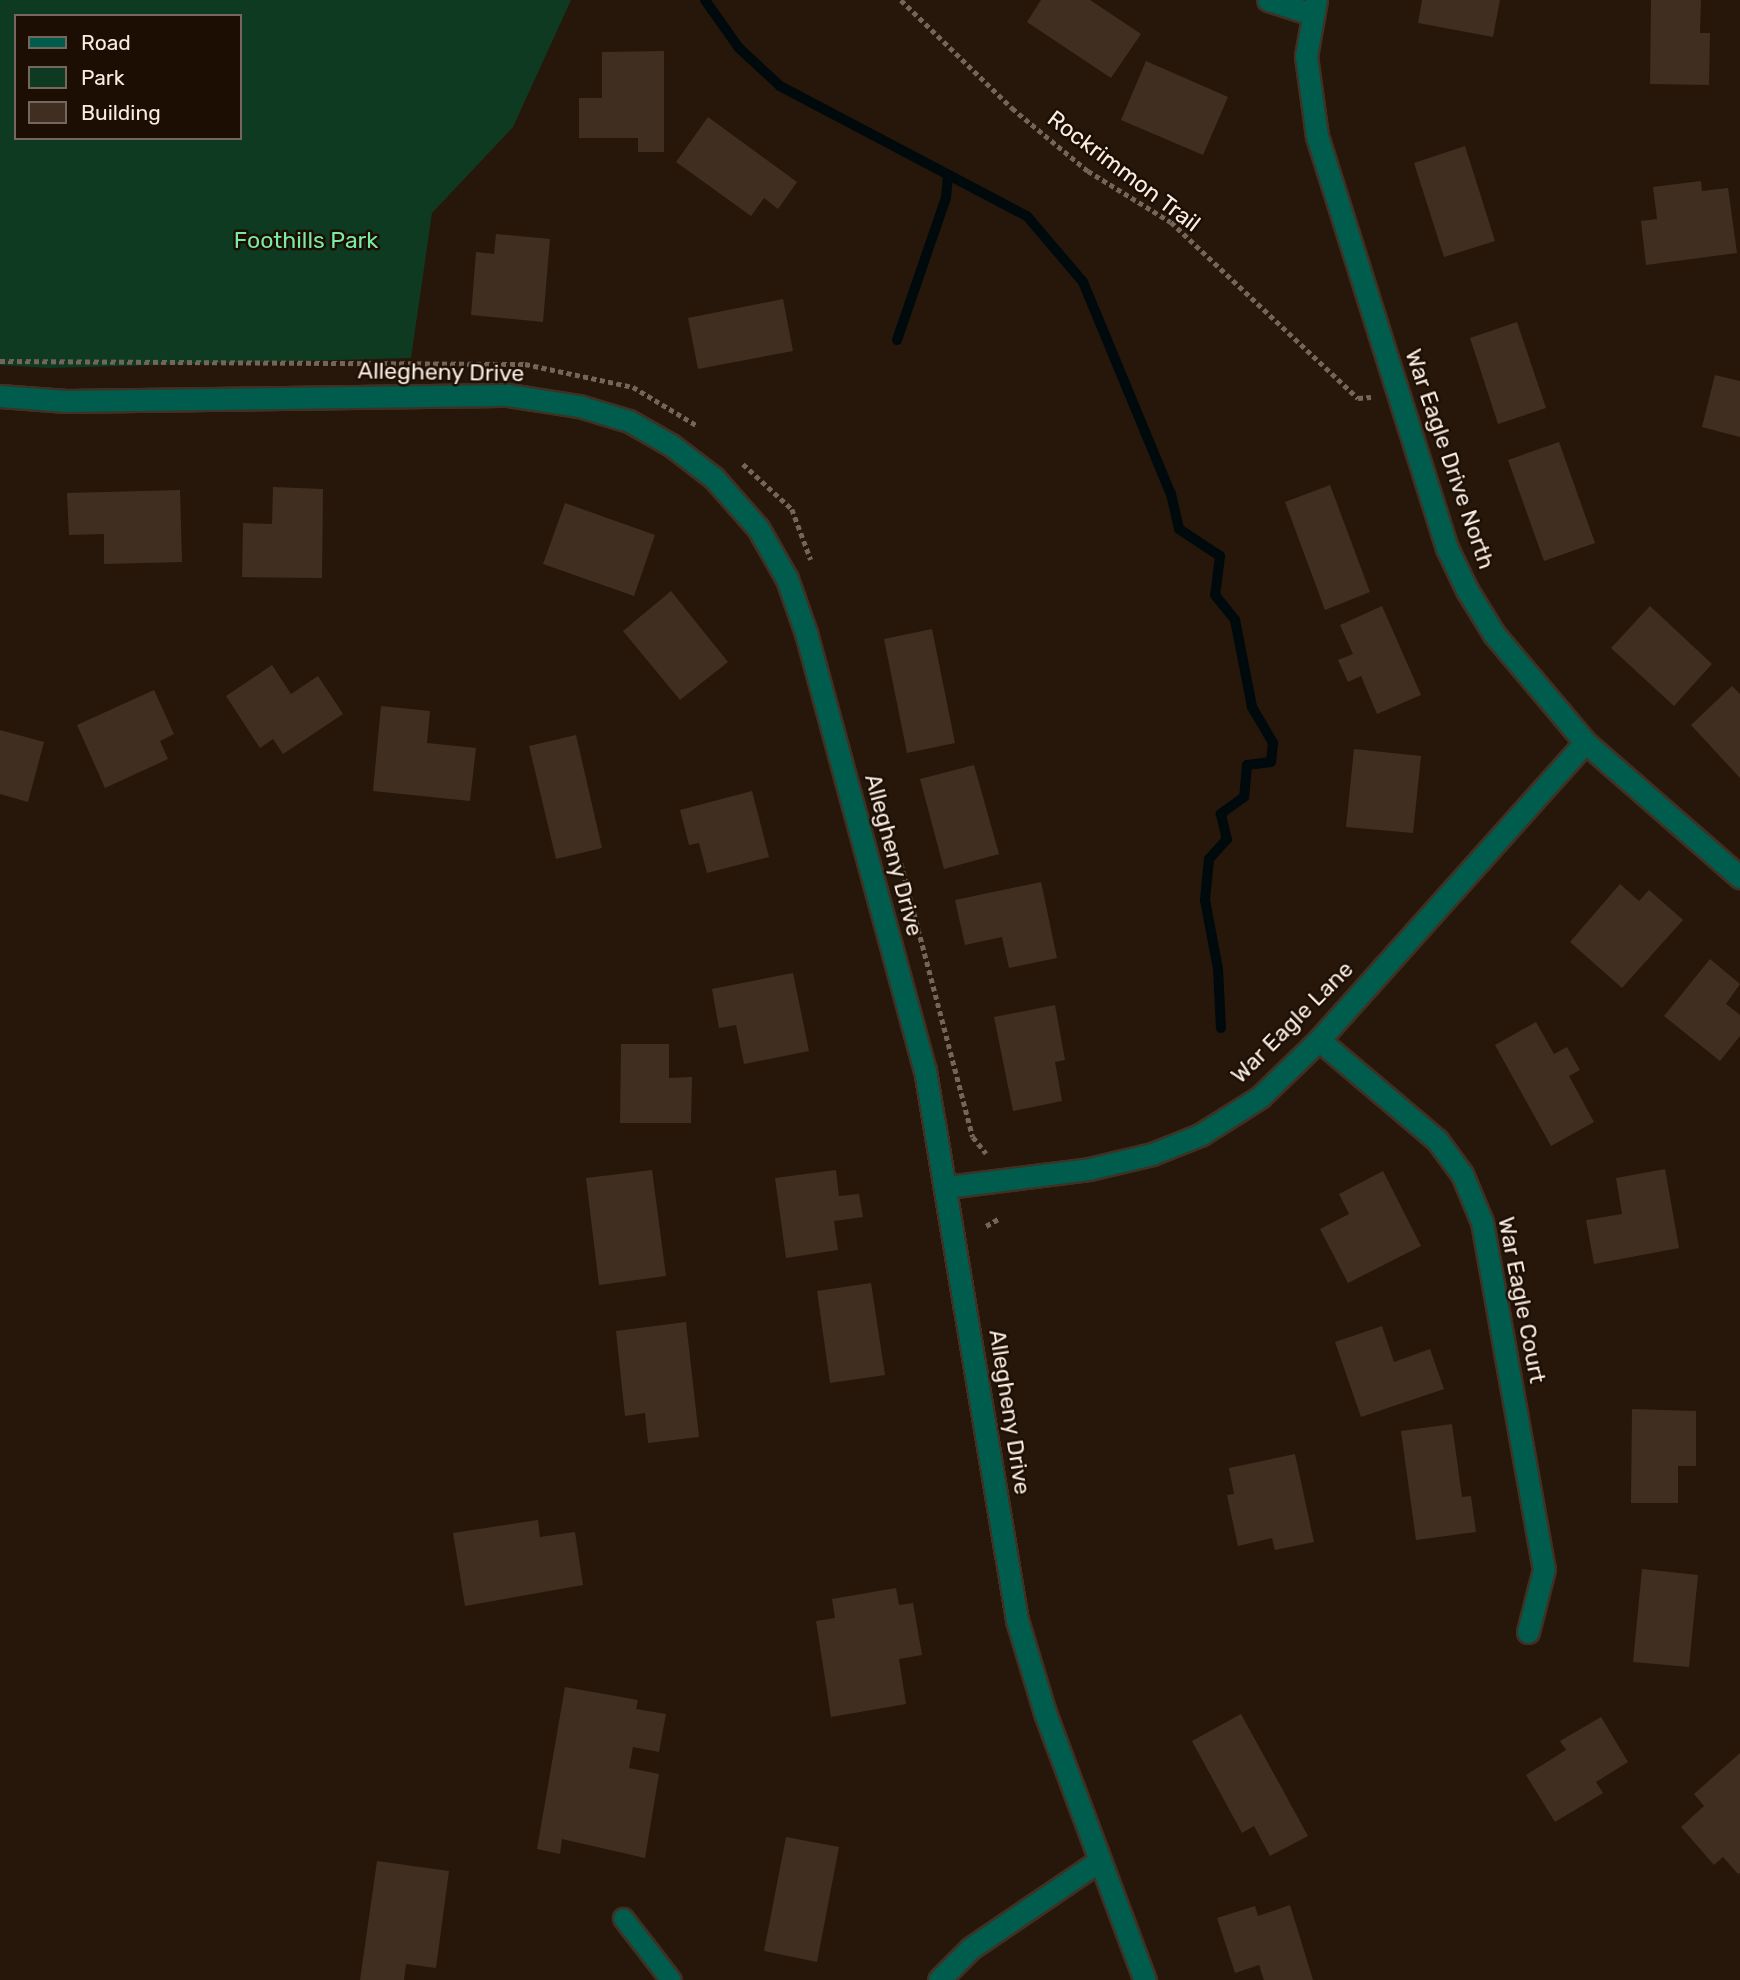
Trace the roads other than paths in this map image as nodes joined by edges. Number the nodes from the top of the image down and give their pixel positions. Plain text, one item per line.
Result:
1 (1268, 0) edge
2 (1314, 7) edge
3 (0, 396) edge
4 (1585, 742) junction
5 (1740, 877) edge
6 (1319, 1040) junction
7 (947, 1186) junction
8 (1528, 1632) dead end
9 (1099, 1861) junction
10 (623, 1918) dead end
11 (671, 1980) edge
12 (939, 1980) edge
13 (1145, 1980) edge

1 - 2 street
2 - 4 street, War Eagle Drive North
3 - 7 street, Allegheny Drive
4 - 5 street, War Eagle Drive North
4 - 6 street, War Eagle Lane
6 - 7 street, War Eagle Lane
6 - 8 street, War Eagle Court
7 - 9 street, Allegheny Drive
9 - 12 street
9 - 13 street, Allegheny Drive
10 - 11 lane

